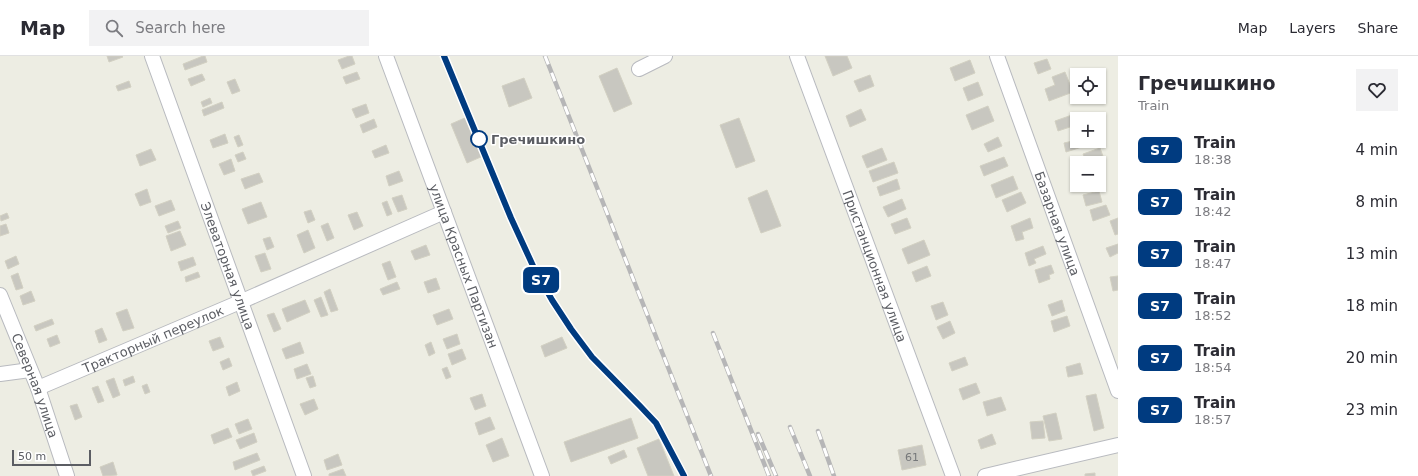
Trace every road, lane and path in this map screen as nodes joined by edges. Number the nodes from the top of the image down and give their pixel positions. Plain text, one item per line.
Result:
1 (152, 56) edge
2 (386, 56) edge
3 (665, 56) edge
4 (797, 56) edge
5 (997, 56) edge
6 (639, 69) dead end
7 (444, 212) junction
8 (0, 295) edge
9 (240, 302) junction
10 (30, 370) junction
11 (0, 374) edge
12 (38, 388) junction
13 (1118, 391) edge
14 (1118, 445) edge
15 (67, 476) edge
16 (304, 476) edge
17 (542, 476) edge
18 (953, 476) edge
19 (985, 476) edge

1 - 9 street, Элеваторная улица
2 - 7 street, улица Красных Партизан
3 - 6 street
4 - 18 street, Пристанционная улица
5 - 13 street, Базарная улица
7 - 9 street, Тракторный переулок
7 - 17 street, улица Красных Партизан
8 - 10 street, Северная улица
9 - 12 street, Тракторный переулок
9 - 16 street, Элеваторная улица
10 - 11 street
10 - 12 street, Северная улица
12 - 15 street, Северная улица
14 - 19 street

